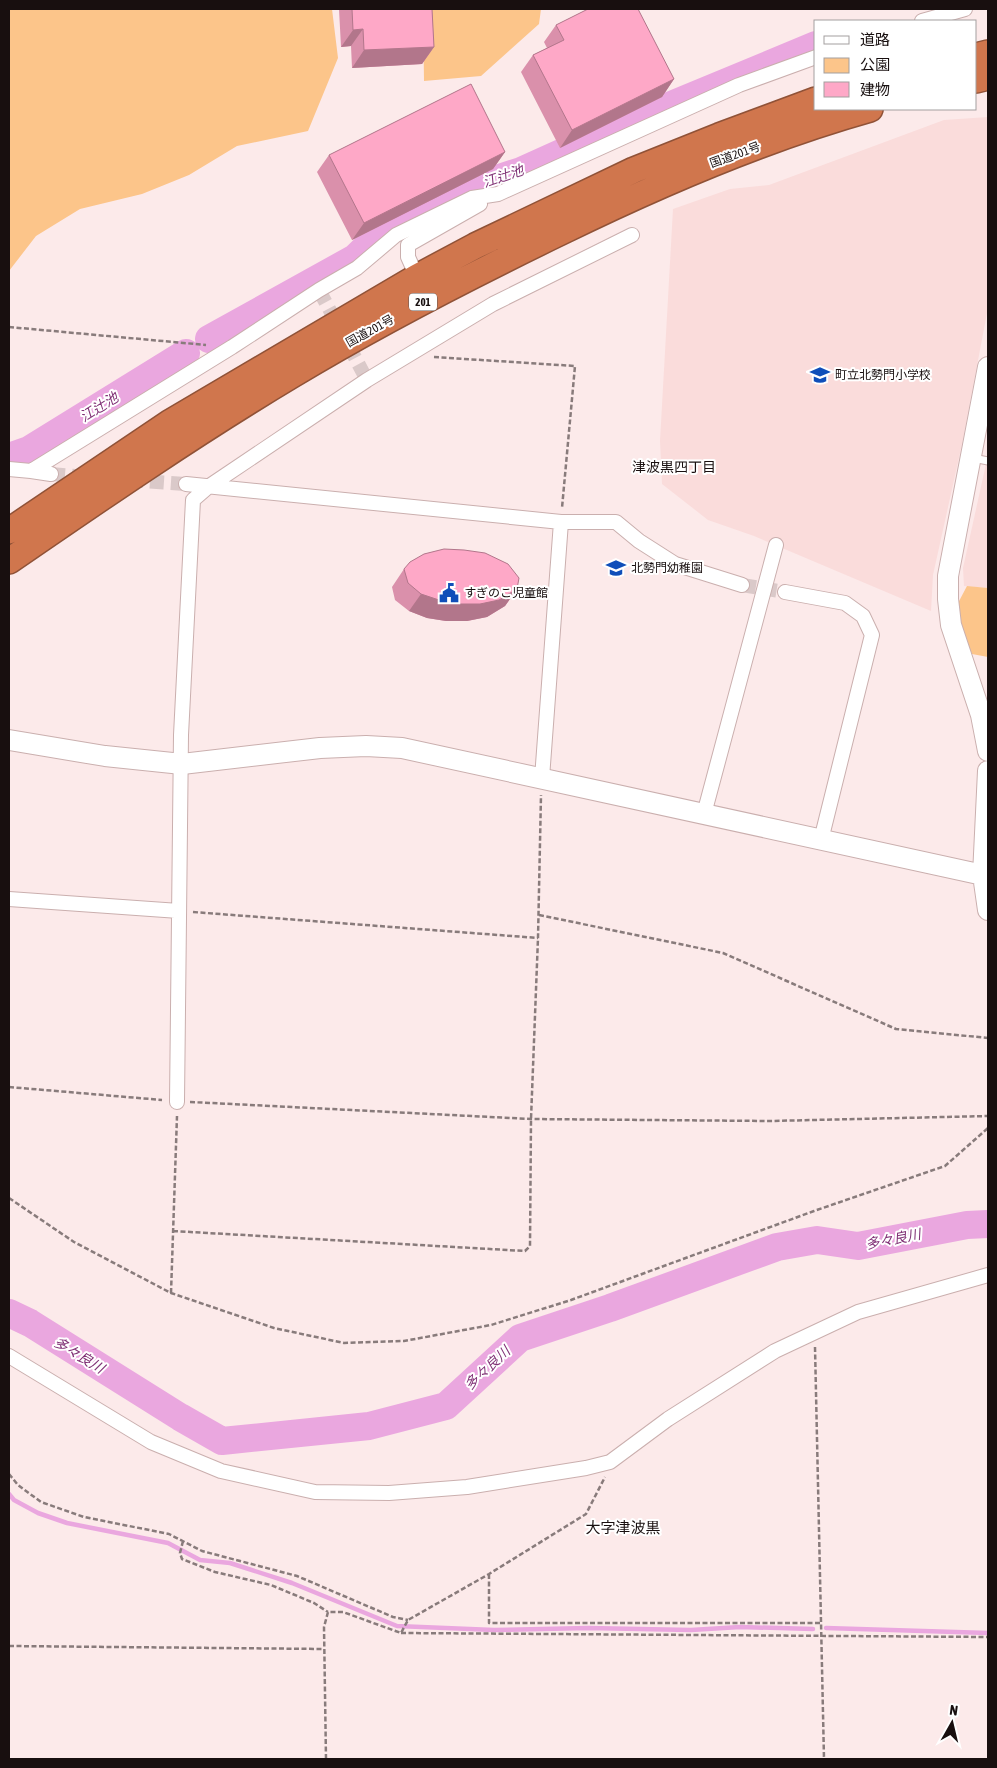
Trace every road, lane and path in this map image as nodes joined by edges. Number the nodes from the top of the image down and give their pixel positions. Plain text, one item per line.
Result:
1 (965, 9) edge
2 (926, 20) edge
3 (814, 58) edge
4 (814, 101) edge
5 (866, 110) edge
6 (498, 194) junction
7 (632, 235) dead end
8 (417, 277) junction
9 (9, 328) edge
10 (232, 347) junction
11 (409, 355) junction
12 (988, 367) edge
13 (979, 459) edge
14 (9, 469) edge
15 (31, 471) junction
16 (51, 474) tunnel mouth
17 (186, 484) tunnel mouth
18 (208, 487) junction
19 (561, 522) junction
20 (9, 531) edge
21 (776, 545) dead end
22 (9, 560) edge
23 (742, 585) tunnel mouth
24 (785, 592) tunnel mouth
25 (9, 740) edge
26 (988, 751) edge
27 (182, 764) junction
28 (988, 770) edge
29 (542, 778) junction
30 (704, 814) junction
31 (822, 840) junction
32 (986, 876) edge
33 (9, 900) edge
34 (988, 910) edge
35 (179, 911) junction
36 (539, 915) junction
37 (538, 938) junction
38 (988, 1038) edge
39 (9, 1087) edge
40 (177, 1102) junction
41 (988, 1116) edge
42 (531, 1120) junction
43 (988, 1128) edge
44 (9, 1198) edge
45 (173, 1231) junction
46 (988, 1275) edge
47 (171, 1293) junction
48 (814, 1333) junction
49 (9, 1356) edge
50 (610, 1462) junction
51 (9, 1474) edge
52 (182, 1542) junction
53 (489, 1574) junction
54 (328, 1612) junction
55 (408, 1620) junction
56 (821, 1623) junction
57 (403, 1632) junction
58 (822, 1635) junction
59 (988, 1637) edge
60 (9, 1646) edge
61 (324, 1649) junction
62 (326, 1759) edge
63 (824, 1759) edge

1 - 2 street
3 - 6 street
4 - 8 highway, 国道201号 / 201
5 - 22 highway, 国道201号 / 201
6 - 8 street
6 - 10 street
7 - 11 street
8 - 20 highway, 国道201号 / 201
9 - 10 path
10 - 15 street
11 - 18 street
11 - 19 path
12 - 13 street
13 - 26 street
14 - 15 street
15 - 16 street
17 - 18 street
18 - 19 street
18 - 27 street
19 - 23 street
19 - 29 street
21 - 30 street
24 - 31 street
25 - 27 street
27 - 29 street
27 - 35 street
28 - 32 street
29 - 30 street
29 - 36 path
30 - 31 street
31 - 32 street
32 - 34 street
33 - 35 street
35 - 37 path
35 - 40 street
36 - 37 path
36 - 38 path
37 - 42 path
39 - 40 path
40 - 42 path
40 - 45 path
41 - 42 path
42 - 45 path
43 - 47 path
44 - 47 path
45 - 47 path
46 - 48 street
48 - 50 street
48 - 56 path
49 - 50 street
50 - 53 path
51 - 52 path
52 - 54 path
52 - 55 path
53 - 55 path
53 - 56 path
54 - 57 path
54 - 61 path
55 - 57 path
56 - 58 path
57 - 58 path
58 - 59 path
58 - 63 path
60 - 61 path
61 - 62 path

